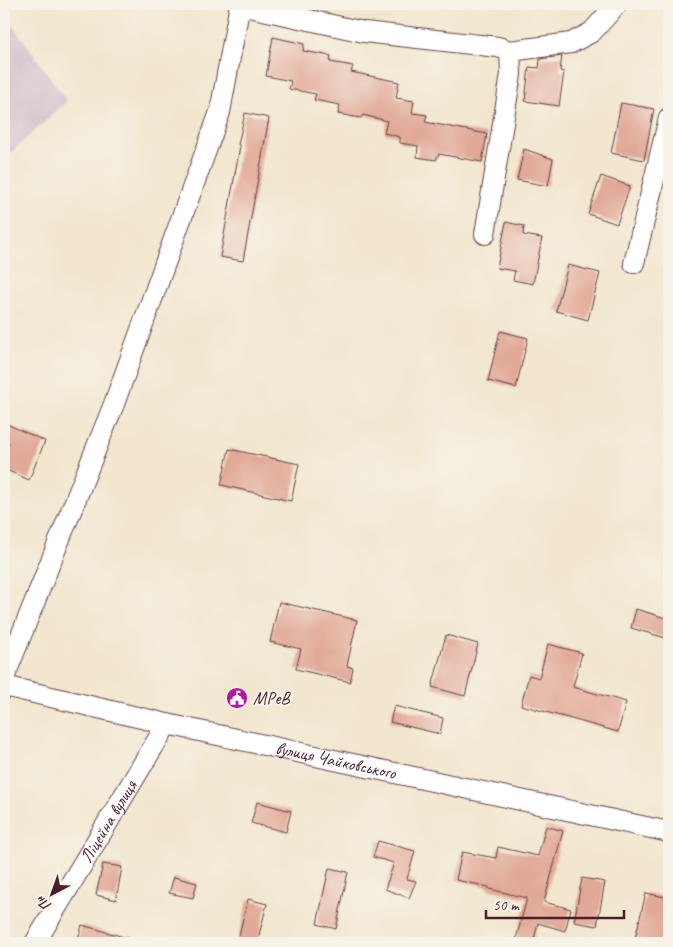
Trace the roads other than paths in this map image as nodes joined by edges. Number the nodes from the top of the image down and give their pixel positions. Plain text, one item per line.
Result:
1 (240, 4) edge
2 (617, 4) edge
3 (510, 51) junction
4 (669, 118) edge
5 (485, 234) dead end
6 (634, 263) dead end
7 (4, 678) edge
8 (4, 686) edge
9 (167, 724) junction
10 (669, 832) edge
11 (35, 943) edge

1 - 3 street
1 - 7 street
2 - 3 street
3 - 5 street
4 - 6 street
8 - 9 street, вулиця Чайковського
9 - 10 street, вулиця Чайковського
9 - 11 street, Ліцейна вулиця

